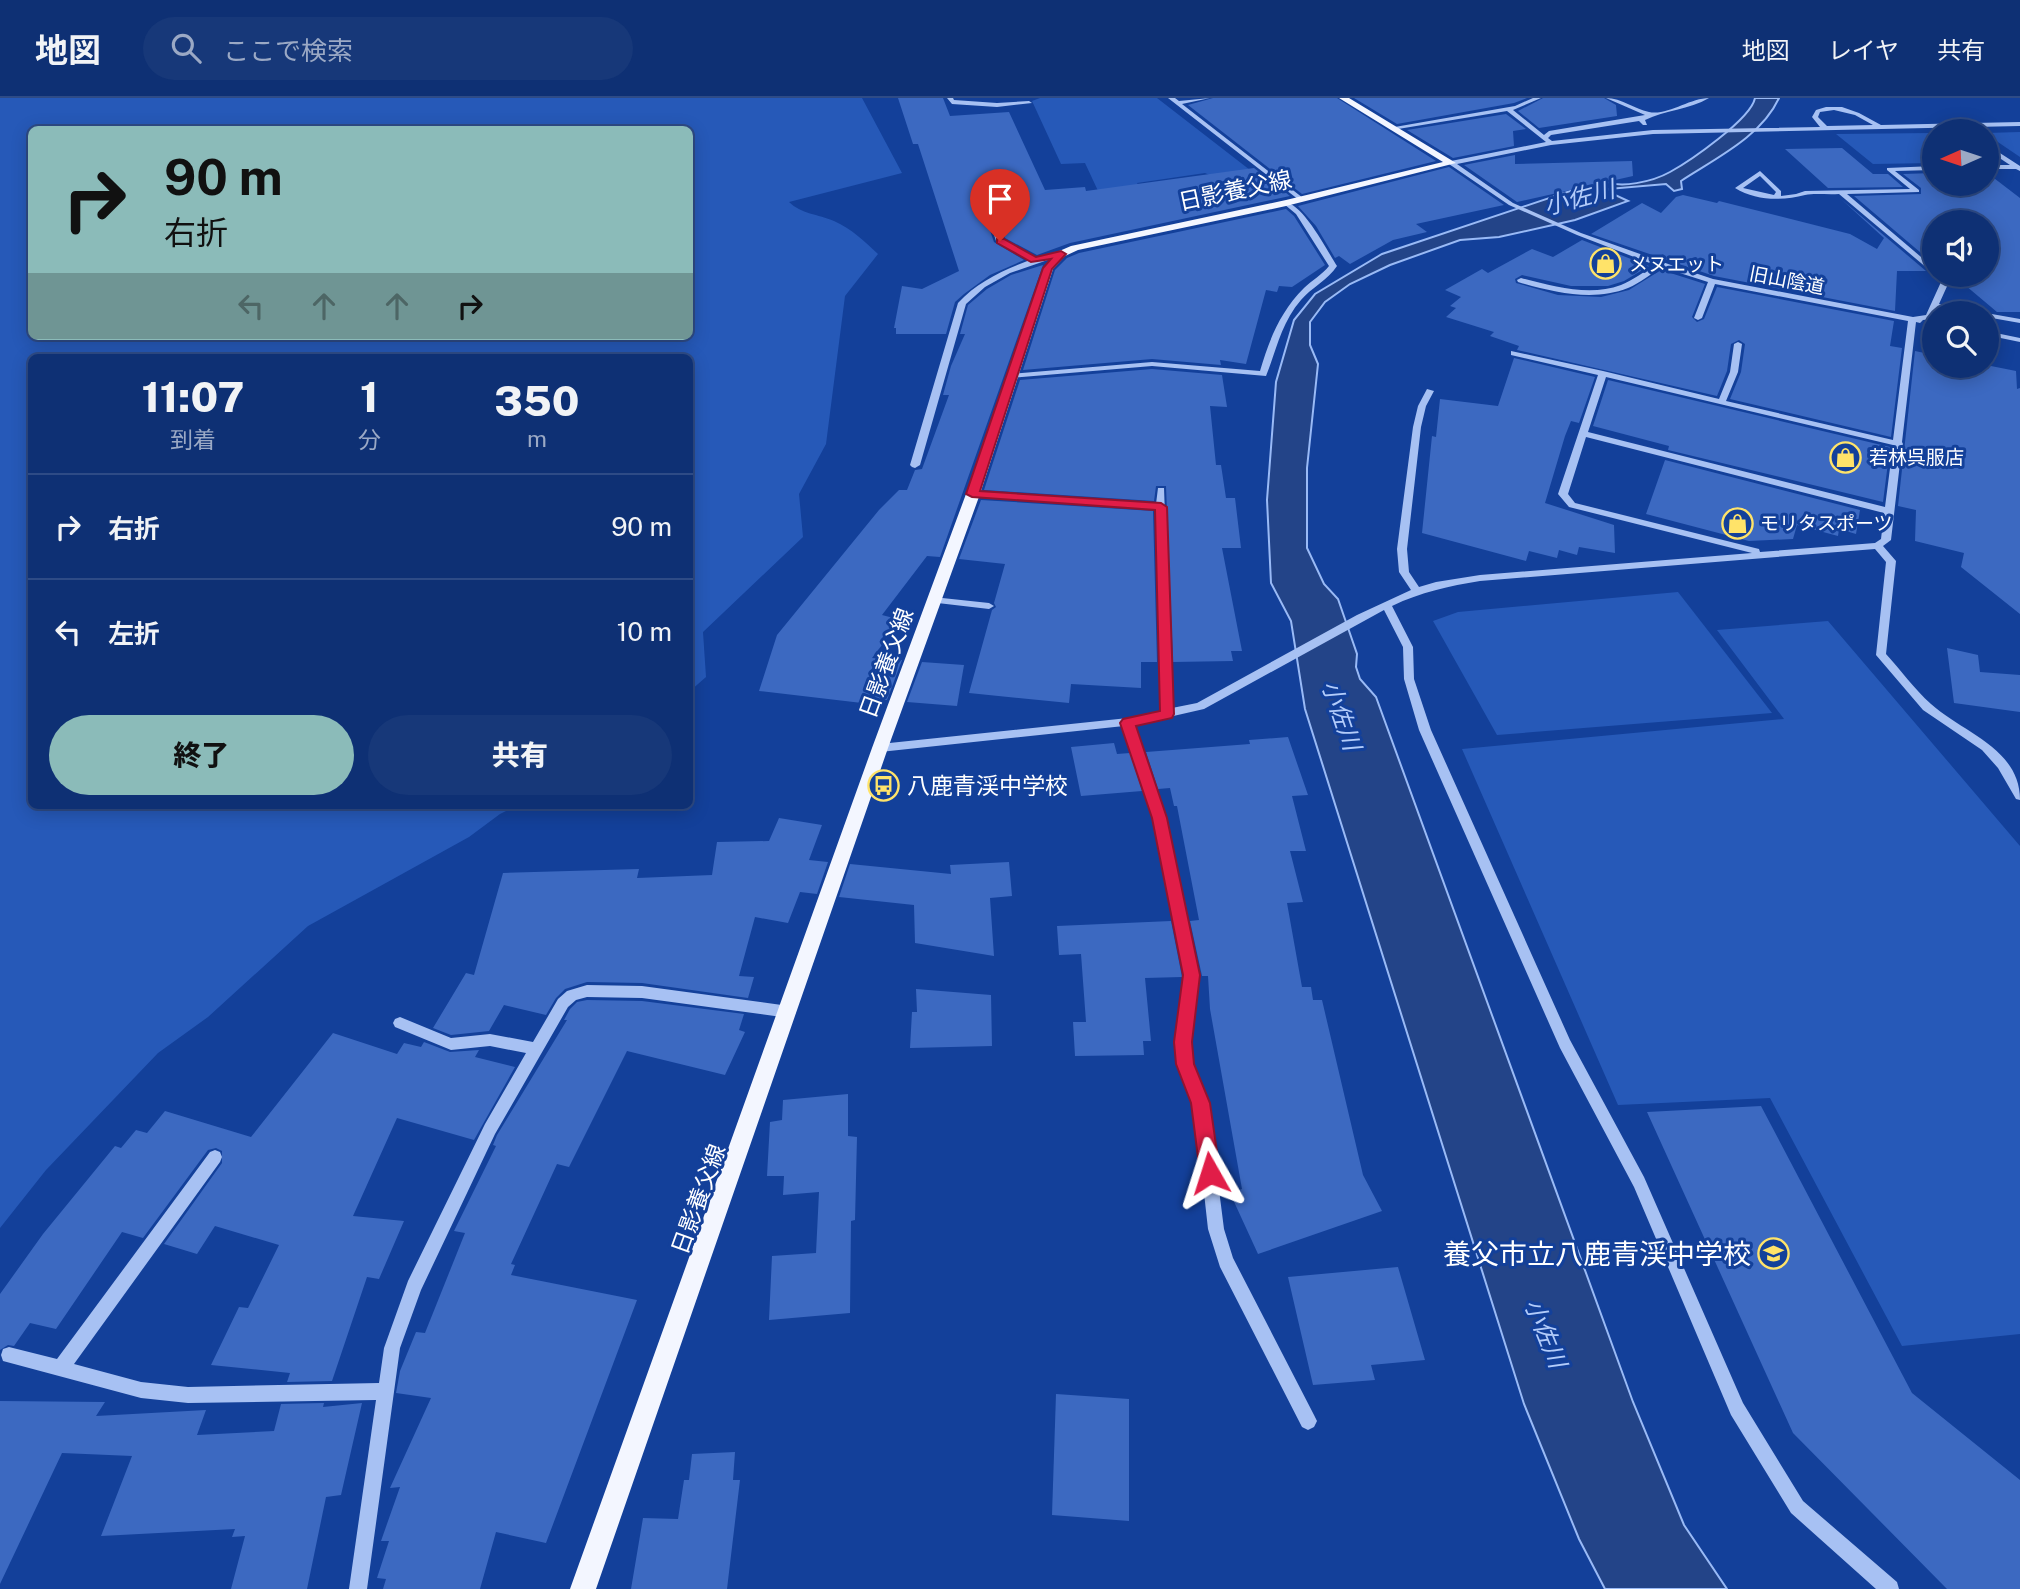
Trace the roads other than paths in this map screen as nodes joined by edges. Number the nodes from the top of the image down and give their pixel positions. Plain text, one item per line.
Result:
1 (950, 98) edge
2 (1207, 98) edge
3 (1343, 98) edge
4 (1538, 98) edge
5 (1609, 98) edge
6 (1706, 98) edge
7 (1818, 98) edge
8 (1174, 100) edge
9 (1029, 103) dead end
10 (1826, 108) junction
11 (1508, 109) junction
12 (1650, 115) junction
13 (1641, 120) junction
14 (1999, 124) edge
15 (2020, 124) edge
16 (1922, 125) edge
17 (1878, 126) junction
18 (1824, 127) junction
19 (1392, 128) junction
20 (1653, 132) junction
21 (1548, 140) junction
22 (1999, 155) edge
23 (1451, 163) junction
24 (1999, 167) edge
25 (1922, 168) edge
26 (2018, 168) edge
27 (982, 192) dead end
28 (1842, 192) junction
29 (1777, 196) junction
30 (1294, 201) junction
31 (1061, 254) junction
32 (1035, 260) junction
33 (1922, 262) edge
34 (1661, 264) junction
35 (1521, 280) dead end
36 (1712, 281) junction
37 (1698, 317) dead end
38 (1999, 317) edge
39 (1922, 318) edge
40 (1912, 320) junction
41 (2020, 321) edge
42 (1922, 322) edge
43 (1999, 336) edge
44 (2020, 340) edge
45 (1738, 344) dead end
46 (1514, 353) dead end
47 (1603, 373) junction
48 (1011, 376) junction
49 (1430, 391) dead end
50 (1723, 401) junction
51 (1583, 433) junction
52 (1899, 444) junction
53 (915, 465) dead end
54 (1161, 490) dead end
55 (972, 494) junction
56 (1161, 507) junction
57 (1888, 511) junction
58 (1877, 547) junction
59 (1765, 554) junction
60 (1418, 591) junction
61 (933, 600) junction
62 (1387, 605) junction
63 (989, 606) dead end
64 (1167, 714) junction
65 (1128, 723) junction
66 (880, 748) junction
67 (2020, 796) edge
68 (789, 1012) junction
69 (400, 1023) dead end
70 (536, 1049) junction
71 (215, 1157) dead end
72 (9, 1355) dead end
73 (61, 1369) junction
74 (386, 1391) junction
75 (1308, 1421) dead end
76 (358, 1589) edge
77 (583, 1589) edge
78 (1890, 1589) edge

1 - 9 street
2 - 8 street
3 - 19 main road
4 - 11 street
5 - 12 street
6 - 12 street
7 - 10 street
8 - 30 street
10 - 17 street
10 - 18 street
11 - 19 street
11 - 21 street
12 - 13 street
13 - 20 street
13 - 21 street
14 - 15 street
16 - 17 street
17 - 18 street
18 - 20 street
19 - 23 main road
20 - 21 street
21 - 23 street
22 - 26 street
23 - 30 main road, 日影養父線
23 - 34 street, 旧山陰道
24 - 26 street
25 - 28 street
27 - 32 street
28 - 29 street
28 - 33 street
29 - 29 street
30 - 31 main road, 日影養父線
30 - 48 street
31 - 32 street
31 - 48 main road, 日影養父線
32 - 53 street
34 - 35 street
34 - 36 street, 旧山陰道
36 - 37 street
36 - 40 street, 旧山陰道
38 - 41 street
39 - 40 street
40 - 42 street, 旧山陰道
40 - 52 street
43 - 44 street
45 - 50 street
46 - 47 street
47 - 50 street
47 - 51 street
48 - 55 main road, 日影養父線
49 - 60 street
50 - 52 street
51 - 57 street
51 - 59 street
52 - 57 street
54 - 56 street
55 - 56 street
55 - 61 main road, 日影養父線
56 - 64 street
57 - 58 street
58 - 59 street
58 - 67 street
59 - 60 street
60 - 62 street
61 - 63 street
61 - 66 main road, 日影養父線
62 - 64 street
62 - 78 street
64 - 65 street
65 - 66 street
65 - 75 street
66 - 68 main road, 日影養父線
68 - 70 street
68 - 77 main road, 日影養父線
69 - 70 street
70 - 74 street
71 - 73 street
72 - 73 street
73 - 74 street
74 - 76 street

